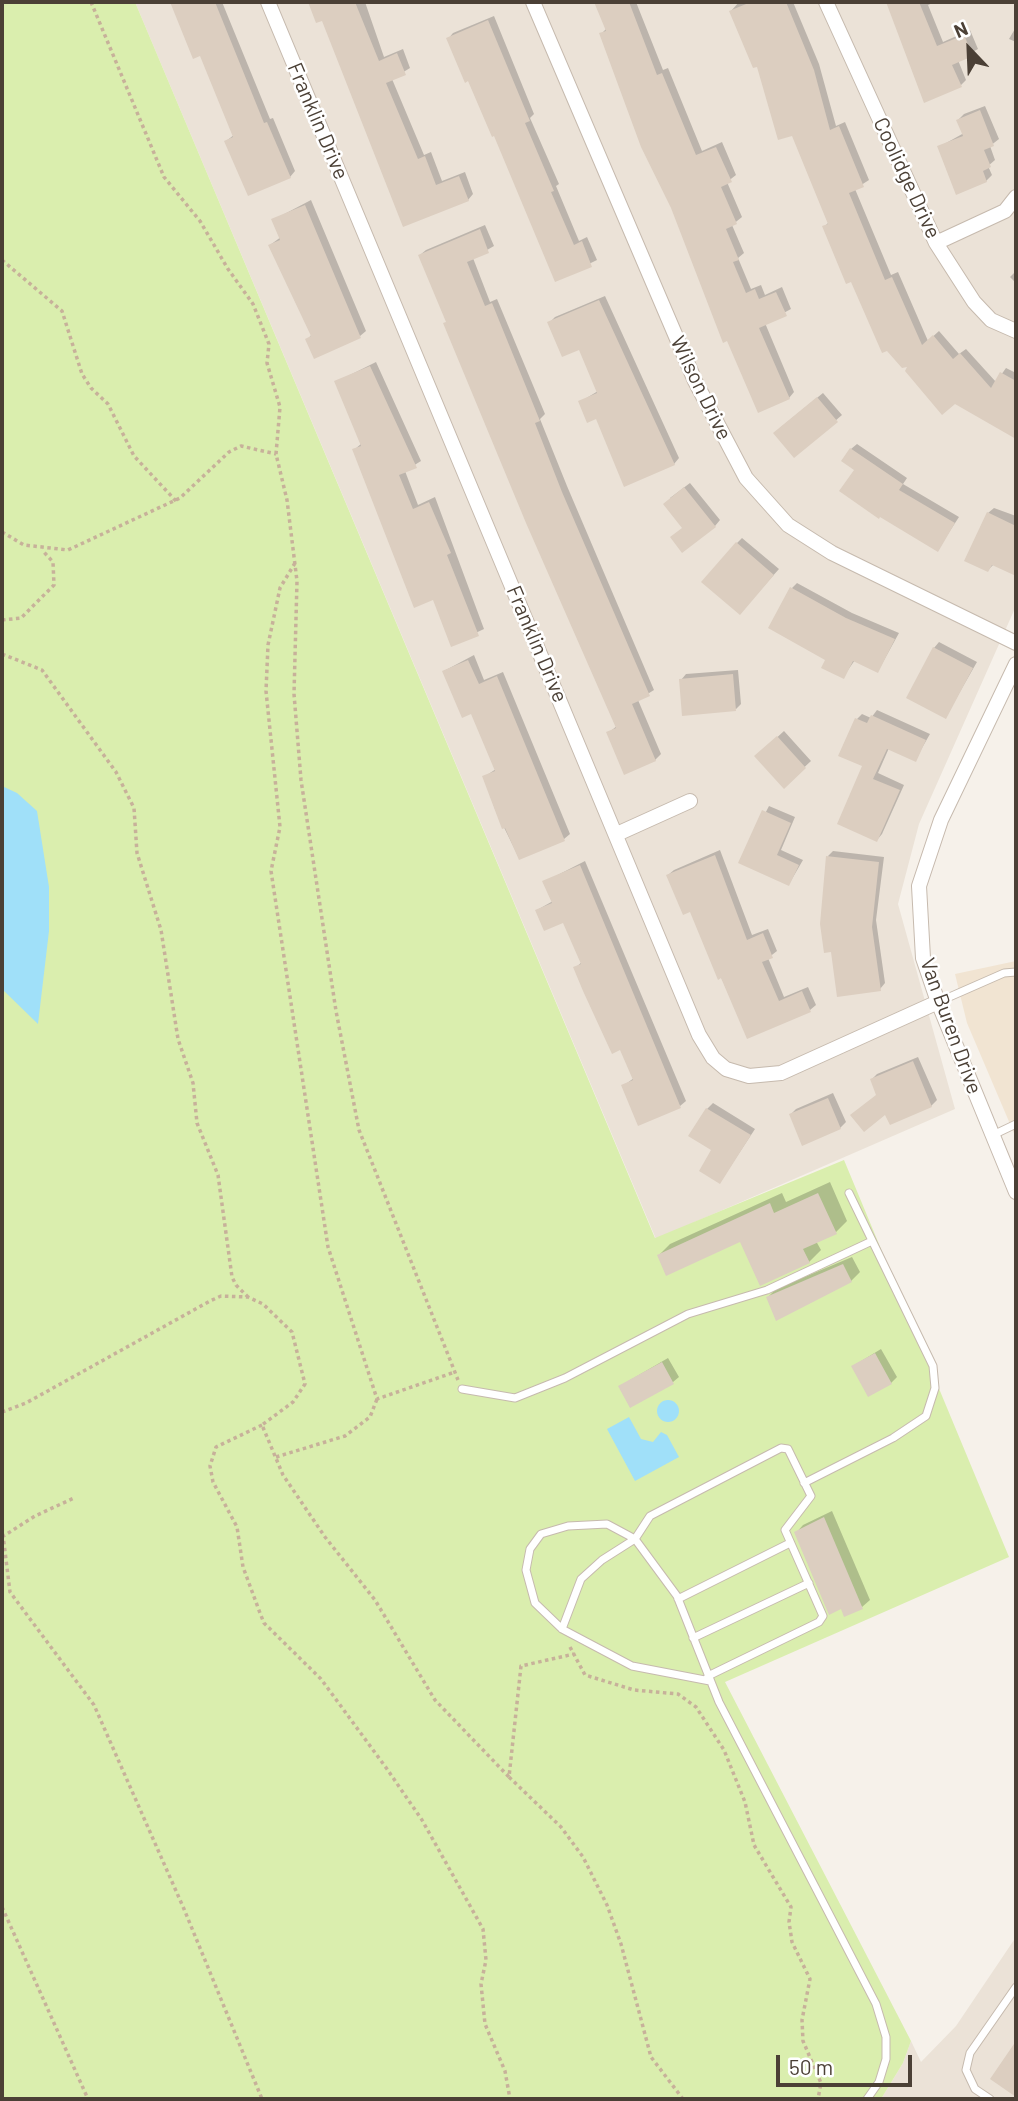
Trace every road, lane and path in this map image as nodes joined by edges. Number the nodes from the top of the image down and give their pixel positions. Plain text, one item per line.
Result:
1 (91, 2) edge
2 (268, 2) edge
3 (533, 2) edge
4 (826, 2) edge
5 (1016, 197) edge
6 (936, 243) junction
7 (2, 260) edge
8 (1016, 331) edge
9 (276, 454) junction
10 (176, 500) junction
11 (2, 532) edge
12 (41, 549) junction
13 (295, 563) junction
14 (2, 620) edge
15 (1016, 643) edge
16 (2, 654) edge
17 (1016, 664) edge
18 (690, 801) dead end
19 (617, 834) junction
20 (1016, 972) edge
21 (938, 1002) junction
22 (1016, 1124) edge
23 (992, 1135) junction
24 (1016, 1192) edge
25 (849, 1193) dead end
26 (872, 1241) junction
27 (248, 1297) junction
28 (455, 1371) junction
29 (462, 1389) joint
30 (377, 1399) junction
31 (2, 1412) edge
32 (262, 1425) junction
33 (276, 1457) junction
34 (804, 1483) junction
35 (74, 1498) dead end
36 (2, 1527) edge
37 (3, 1536) edge
38 (635, 1539) junction
39 (790, 1543) junction
40 (808, 1583) junction
41 (678, 1599) junction
42 (562, 1629) junction
43 (693, 1638) junction
44 (574, 1654) junction
45 (709, 1679) junction
46 (509, 1777) junction
47 (2, 1906) edge
48 (1016, 1987) edge
49 (88, 2099) edge
50 (262, 2099) edge
51 (510, 2099) edge
52 (683, 2099) edge
53 (818, 2099) edge
54 (867, 2099) edge
55 (990, 2099) edge

1 - 9 path
2 - 19 street, Franklin Drive
3 - 15 street, Wilson Drive
4 - 6 street, Coolidge Drive
5 - 6 street
6 - 8 street, Coolidge Drive
7 - 10 path
9 - 10 path
9 - 13 path
10 - 12 path
11 - 12 path
12 - 14 path
13 - 28 path
13 - 30 path
16 - 27 path
17 - 21 street, Van Buren Drive
18 - 19 street
19 - 21 street, Franklin Drive
20 - 21 lane
21 - 23 street, Van Buren Drive
22 - 23 lane
23 - 24 street, Van Buren Drive
25 - 26 lane
26 - 29 lane
26 - 34 lane
27 - 31 path
27 - 32 path
28 - 29 path
28 - 30 path
30 - 33 path
32 - 33 path
32 - 51 path
33 - 46 path
34 - 38 lane
34 - 39 lane
35 - 37 path
36 - 37 path
37 - 50 path
38 - 41 lane
38 - 42 lane
38 - 42 lane
39 - 40 lane
39 - 41 lane
40 - 43 lane
40 - 45 lane
41 - 43 lane
42 - 44 path
42 - 45 lane
43 - 45 lane
44 - 46 path
44 - 53 path
45 - 54 lane
46 - 52 path
47 - 49 path
48 - 55 lane

